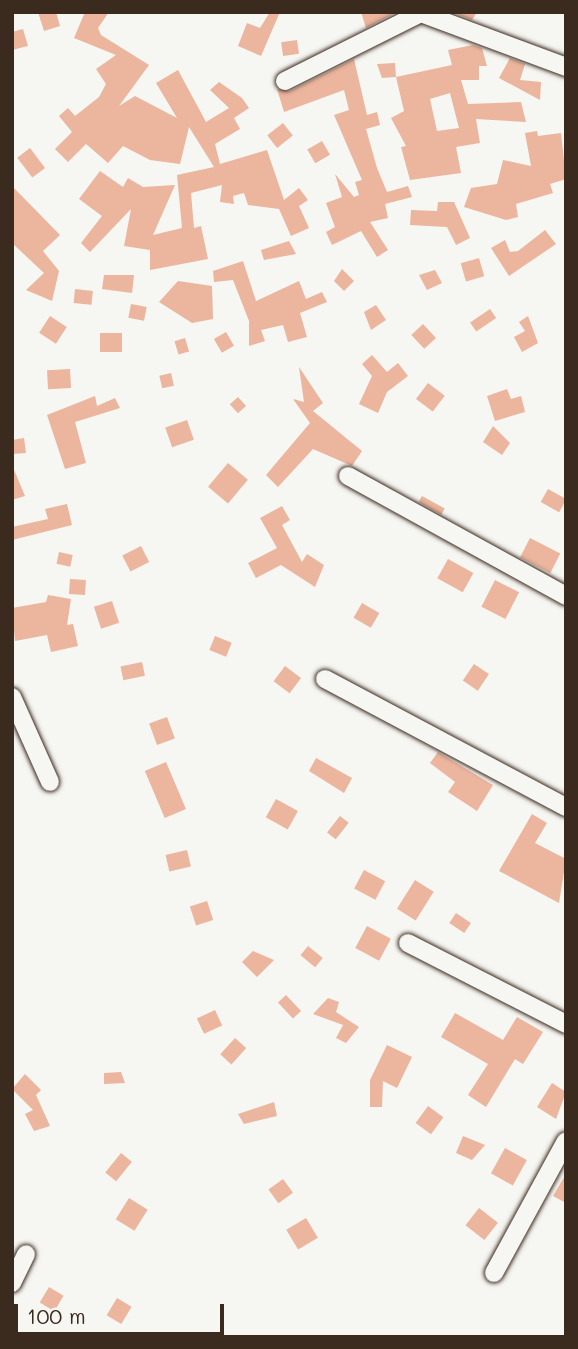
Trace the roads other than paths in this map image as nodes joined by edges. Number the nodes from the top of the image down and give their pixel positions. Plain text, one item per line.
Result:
1 (421, 13) edge
2 (566, 67) edge
3 (285, 81) dead end
4 (348, 476) dead end
5 (566, 596) edge
6 (325, 679) dead end
7 (12, 697) edge
8 (50, 782) dead end
9 (566, 807) edge
10 (408, 943) dead end
11 (566, 1024) edge
12 (566, 1141) edge
13 (26, 1254) dead end
14 (494, 1273) dead end
15 (12, 1283) edge

1 - 2 street
1 - 3 street
4 - 5 street
6 - 9 street
7 - 8 street
10 - 11 street
12 - 14 street
13 - 15 street

